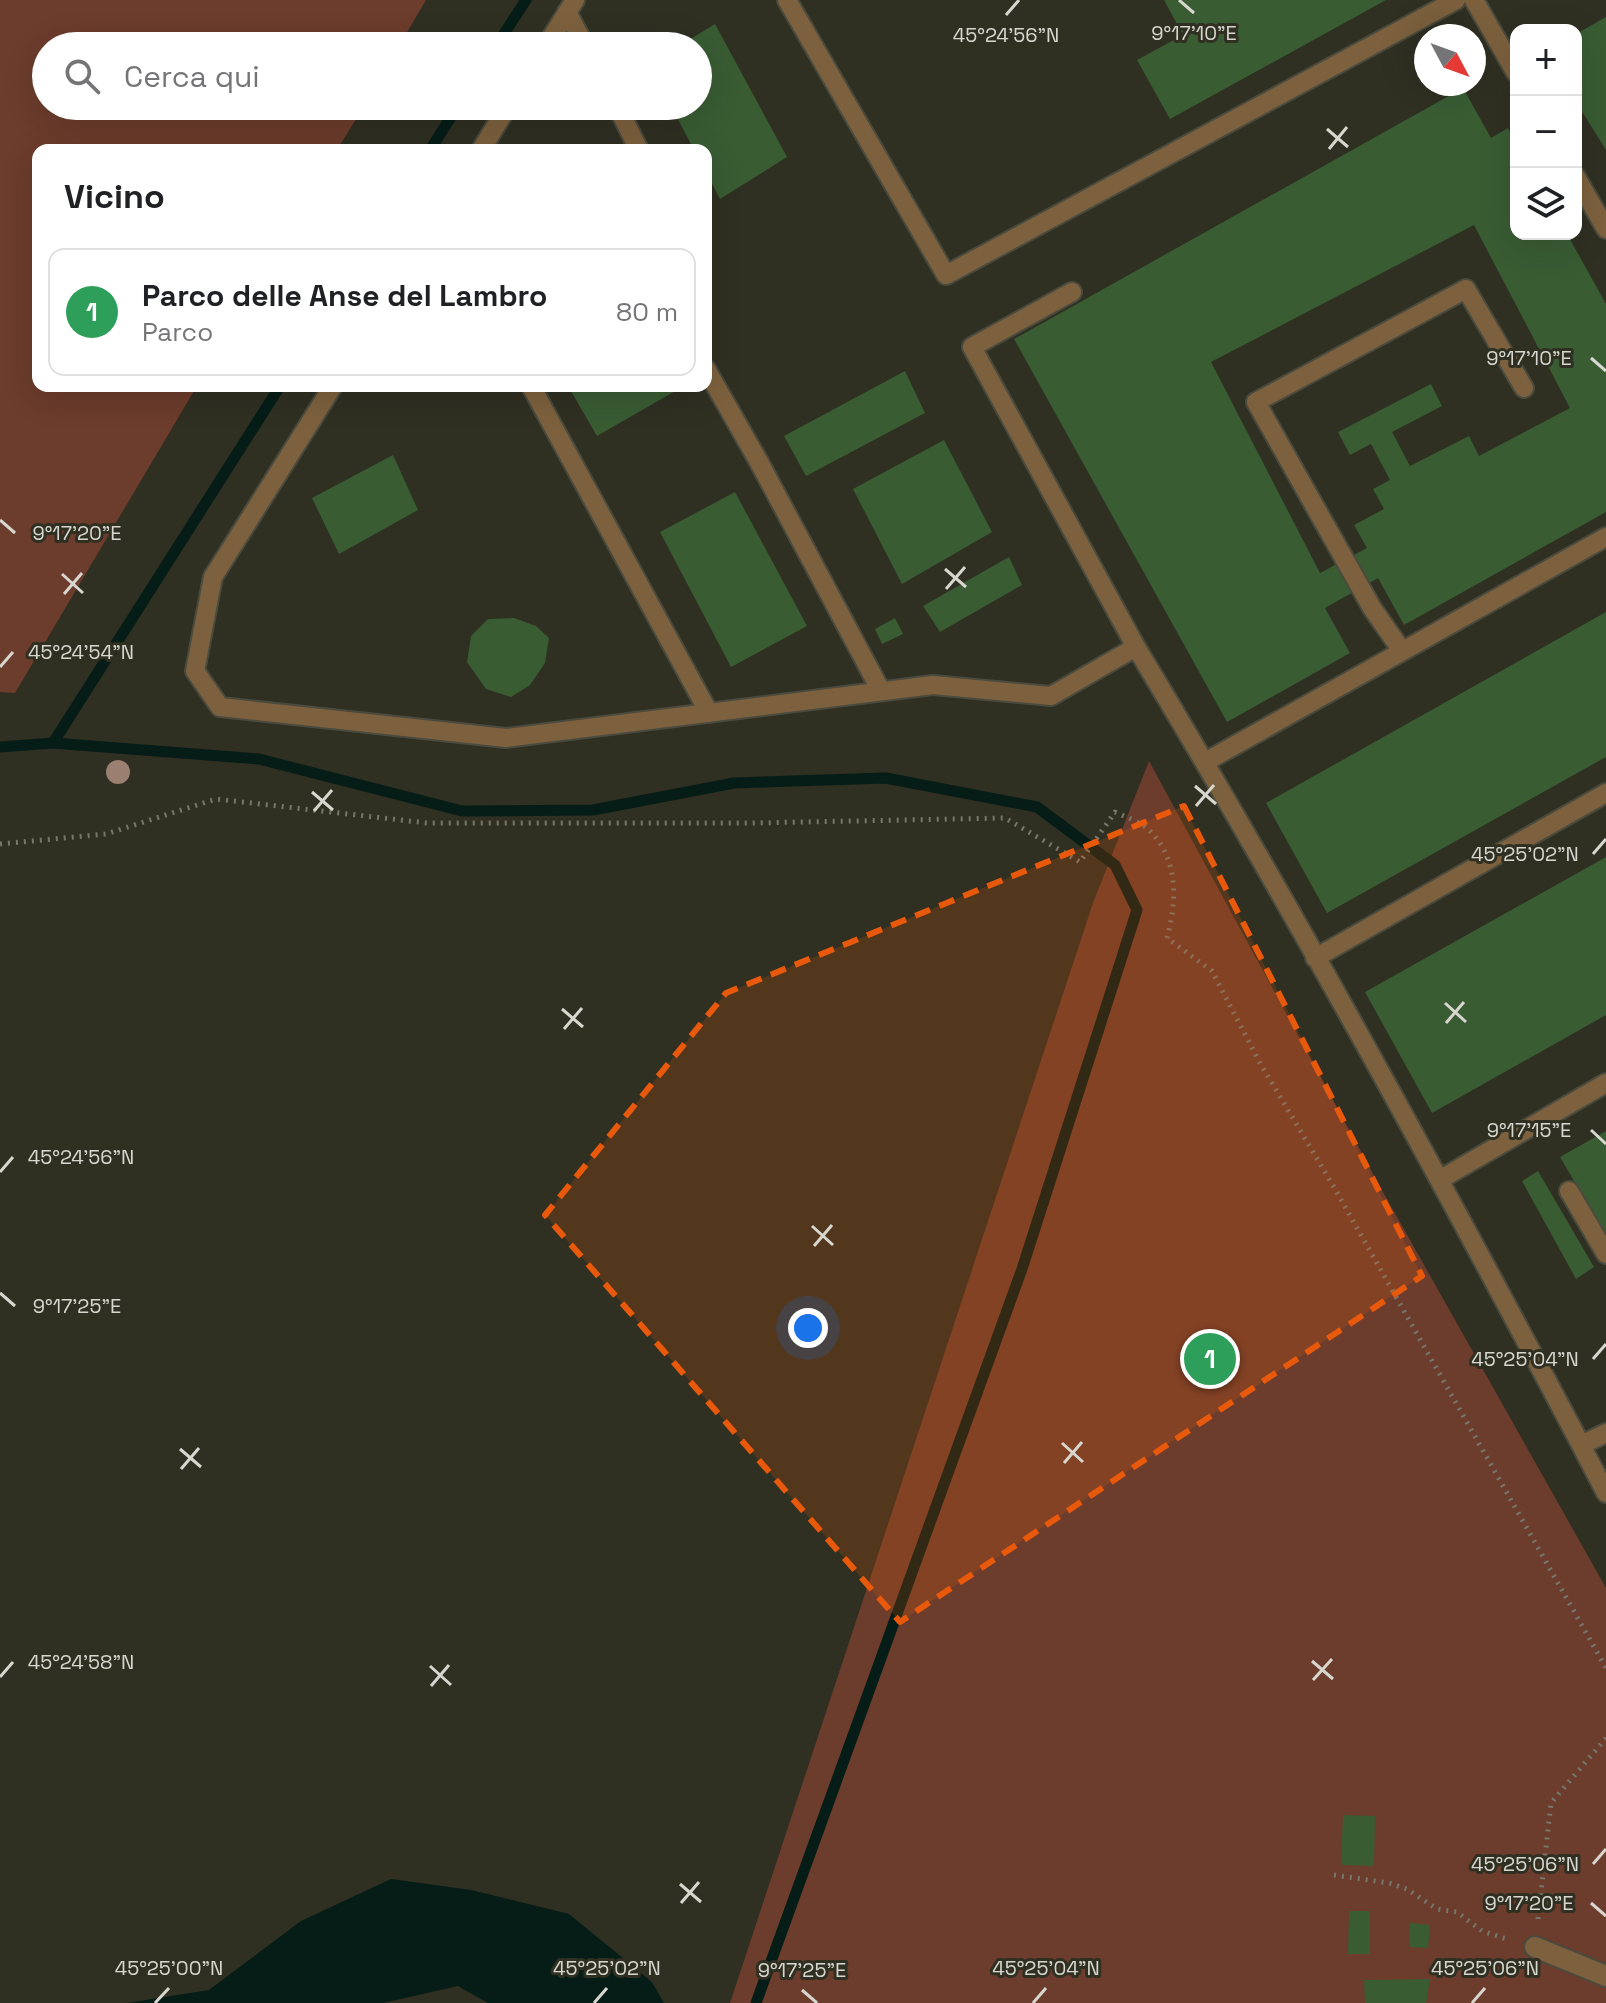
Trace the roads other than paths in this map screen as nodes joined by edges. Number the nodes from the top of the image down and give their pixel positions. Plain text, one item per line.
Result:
1 (787, 0) edge
2 (1456, 0) edge
3 (1474, 0) edge
4 (571, 6) edge
5 (555, 32) edge
6 (580, 32) edge
7 (1510, 63) edge
8 (499, 120) edge
9 (624, 120) edge
10 (485, 144) edge
11 (636, 144) edge
12 (1582, 187) edge
13 (1606, 229) edge
14 (1072, 292) dead end
15 (712, 380) edge
16 (1524, 388) dead end
17 (329, 392) edge
18 (534, 392) edge
19 (1606, 537) edge
20 (1136, 647) junction
21 (1402, 651) junction
22 (881, 691) junction
23 (709, 713) junction
24 (1205, 762) junction
25 (1606, 793) edge
26 (1315, 958) junction
27 (1606, 1083) edge
28 (1441, 1179) junction
29 (1569, 1191) dead end
30 (1606, 1254) edge
31 (1606, 1433) edge
32 (1581, 1445) junction
33 (1606, 1493) edge
34 (1535, 1947) road end
35 (1606, 1976) edge

1 - 2 lane
3 - 7 lane
4 - 5 lane
4 - 6 lane
8 - 10 lane
9 - 11 lane
12 - 13 lane
14 - 20 lane
15 - 22 lane
16 - 21 lane
17 - 23 lane
18 - 23 lane
19 - 21 lane
20 - 22 lane
20 - 24 lane
21 - 24 lane
22 - 23 lane
24 - 26 lane
25 - 26 lane
26 - 28 lane
27 - 28 lane
28 - 32 lane
29 - 30 lane
31 - 32 lane
32 - 33 lane
34 - 35 street

